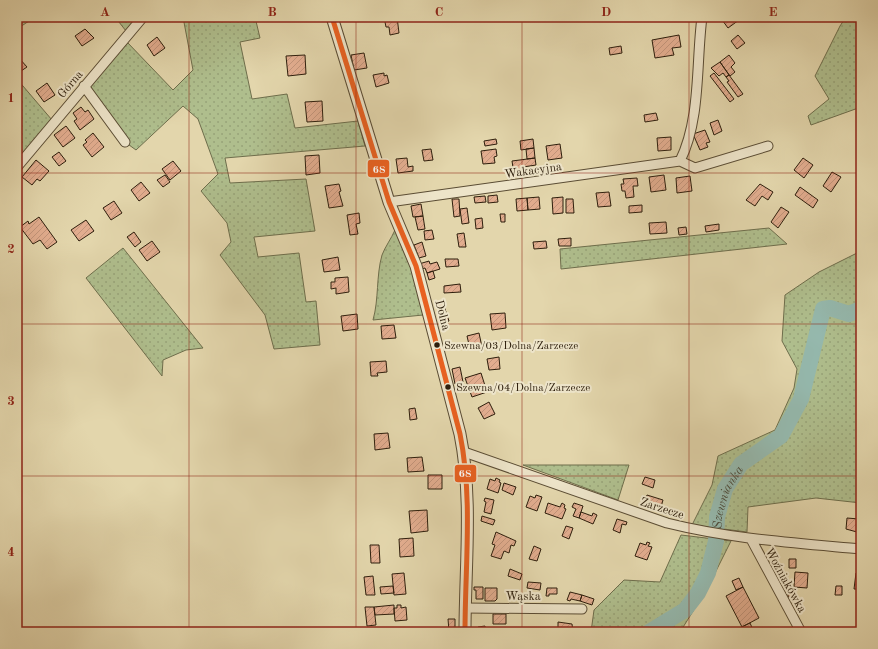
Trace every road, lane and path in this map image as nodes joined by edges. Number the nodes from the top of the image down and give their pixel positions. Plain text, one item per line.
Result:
1 (143, 17) edge
2 (332, 17) edge
3 (702, 17) edge
4 (84, 86) junction
5 (125, 142) dead end
6 (768, 146) dead end
7 (680, 161) junction
8 (17, 167) edge
9 (388, 202) junction
10 (464, 452) junction
11 (751, 539) junction
12 (861, 549) edge
13 (465, 608) junction
14 (582, 609) dead end
15 (465, 632) edge
16 (801, 632) edge

1 - 4 street, Górna
2 - 9 street, Dolna
3 - 7 street
4 - 5 street
4 - 8 street, Górna
6 - 7 street, Wakacyjna
7 - 9 street, Wakacyjna
9 - 10 street, Dolna
10 - 11 street, Zarzecze
10 - 13 street, Dolna
11 - 12 street, Zarzecze
11 - 16 street, Woźniakówka
13 - 14 street, Wąska
13 - 15 street, Dolna

